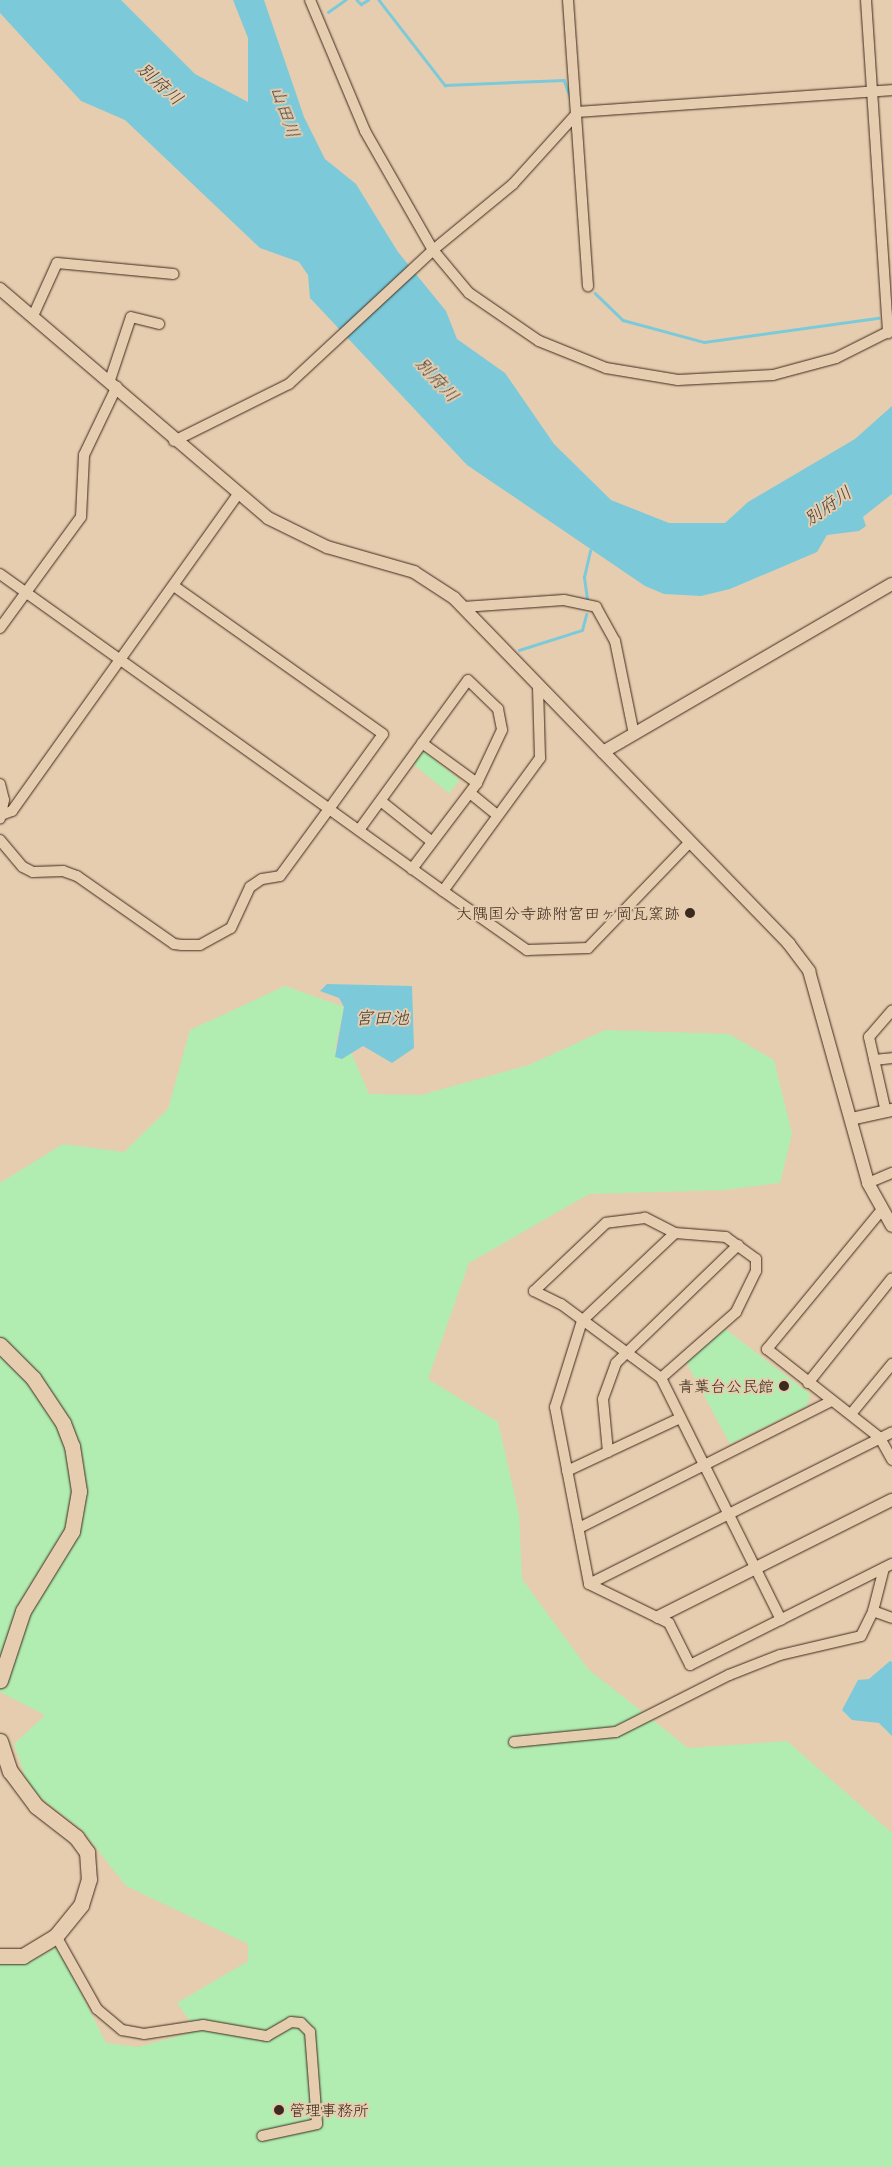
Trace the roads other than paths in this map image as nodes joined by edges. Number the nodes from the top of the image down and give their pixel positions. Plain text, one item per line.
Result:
1 (310, 0) edge
2 (568, 0) edge
3 (866, 0) edge
4 (892, 90) edge
5 (872, 91) junction
6 (578, 112) junction
7 (433, 250) junction
8 (174, 274) dead end
9 (588, 286) dead end
10 (0, 289) edge
11 (33, 316) junction
12 (160, 324) dead end
13 (890, 332) edge
14 (113, 383) junction
15 (174, 441) junction
16 (237, 494) junction
17 (0, 574) edge
18 (892, 584) edge
19 (174, 586) junction
20 (27, 594) junction
21 (463, 607) junction
22 (0, 628) edge
23 (119, 660) junction
24 (538, 685) junction
25 (634, 734) junction
26 (422, 744) junction
27 (603, 752) junction
28 (477, 783) junction
29 (0, 784) edge
30 (470, 793) junction
31 (382, 802) junction
32 (328, 809) junction
33 (497, 815) junction
34 (0, 817) edge
35 (359, 830) junction
36 (0, 840) edge
37 (431, 841) junction
38 (689, 842) junction
39 (412, 869) junction
40 (443, 891) junction
41 (892, 1011) edge
42 (892, 1058) edge
43 (874, 1060) junction
44 (889, 1111) edge
45 (851, 1119) junction
46 (892, 1173) edge
47 (868, 1183) junction
48 (880, 1212) junction
49 (892, 1226) edge
50 (675, 1233) junction
51 (738, 1245) junction
52 (892, 1278) edge
53 (582, 1321) junction
54 (0, 1345) edge
55 (623, 1352) junction
56 (892, 1364) edge
57 (661, 1378) junction
58 (808, 1383) junction
59 (832, 1401) junction
60 (851, 1414) junction
61 (680, 1418) junction
62 (892, 1432) edge
63 (880, 1438) junction
64 (608, 1452) junction
65 (892, 1460) edge
66 (704, 1465) junction
67 (567, 1472) junction
68 (892, 1500) edge
69 (729, 1516) junction
70 (579, 1528) junction
71 (888, 1566) edge
72 (756, 1568) junction
73 (589, 1584) junction
74 (873, 1611) junction
75 (658, 1617) junction
76 (892, 1618) edge
77 (781, 1620) junction
78 (0, 1680) edge
79 (0, 1741) edge
80 (514, 1742) dead end
81 (56, 1936) junction
82 (0, 1956) edge
83 (262, 2136) dead end

1 - 7 street
2 - 6 street
3 - 5 street
4 - 5 street
5 - 6 street
5 - 13 street
6 - 7 street
6 - 9 street
7 - 13 street
7 - 15 street
8 - 11 street
10 - 11 street
11 - 14 street
12 - 14 street
14 - 15 street
14 - 20 street
15 - 16 street
16 - 19 street
16 - 21 street
17 - 20 street
18 - 25 street
19 - 23 street
19 - 32 street
20 - 22 street
20 - 23 street
21 - 24 street
21 - 25 street
23 - 32 street
23 - 34 street
24 - 27 street
24 - 33 street
25 - 27 street
26 - 28 street
26 - 28 street
26 - 31 street
27 - 38 street
28 - 30 street
29 - 34 street
30 - 33 street
30 - 37 street
31 - 35 street
31 - 37 street
32 - 35 street
32 - 36 street
33 - 40 street
35 - 39 street
37 - 39 street
38 - 40 street
38 - 45 street
39 - 40 street
41 - 43 street
42 - 43 street
43 - 44 street
44 - 45 street
45 - 47 street
46 - 47 street
47 - 48 street
48 - 49 street
48 - 58 street
50 - 51 street
50 - 53 street
50 - 53 street
51 - 55 street
51 - 57 street
52 - 58 street
53 - 55 street
53 - 67 street
54 - 78 main road
55 - 57 street
55 - 64 street
56 - 60 street
57 - 61 street
58 - 59 street
59 - 60 street
59 - 66 street
60 - 63 street
61 - 64 street
61 - 66 street
62 - 63 street
63 - 65 street
63 - 69 street
64 - 67 street
66 - 69 street
66 - 70 street
67 - 70 street
68 - 72 street
69 - 72 street
69 - 73 street
70 - 73 street
71 - 74 street
71 - 77 street
72 - 75 street
72 - 77 street
73 - 75 street
74 - 76 street
74 - 80 street
75 - 77 street
79 - 81 main road
81 - 82 main road
81 - 83 street

